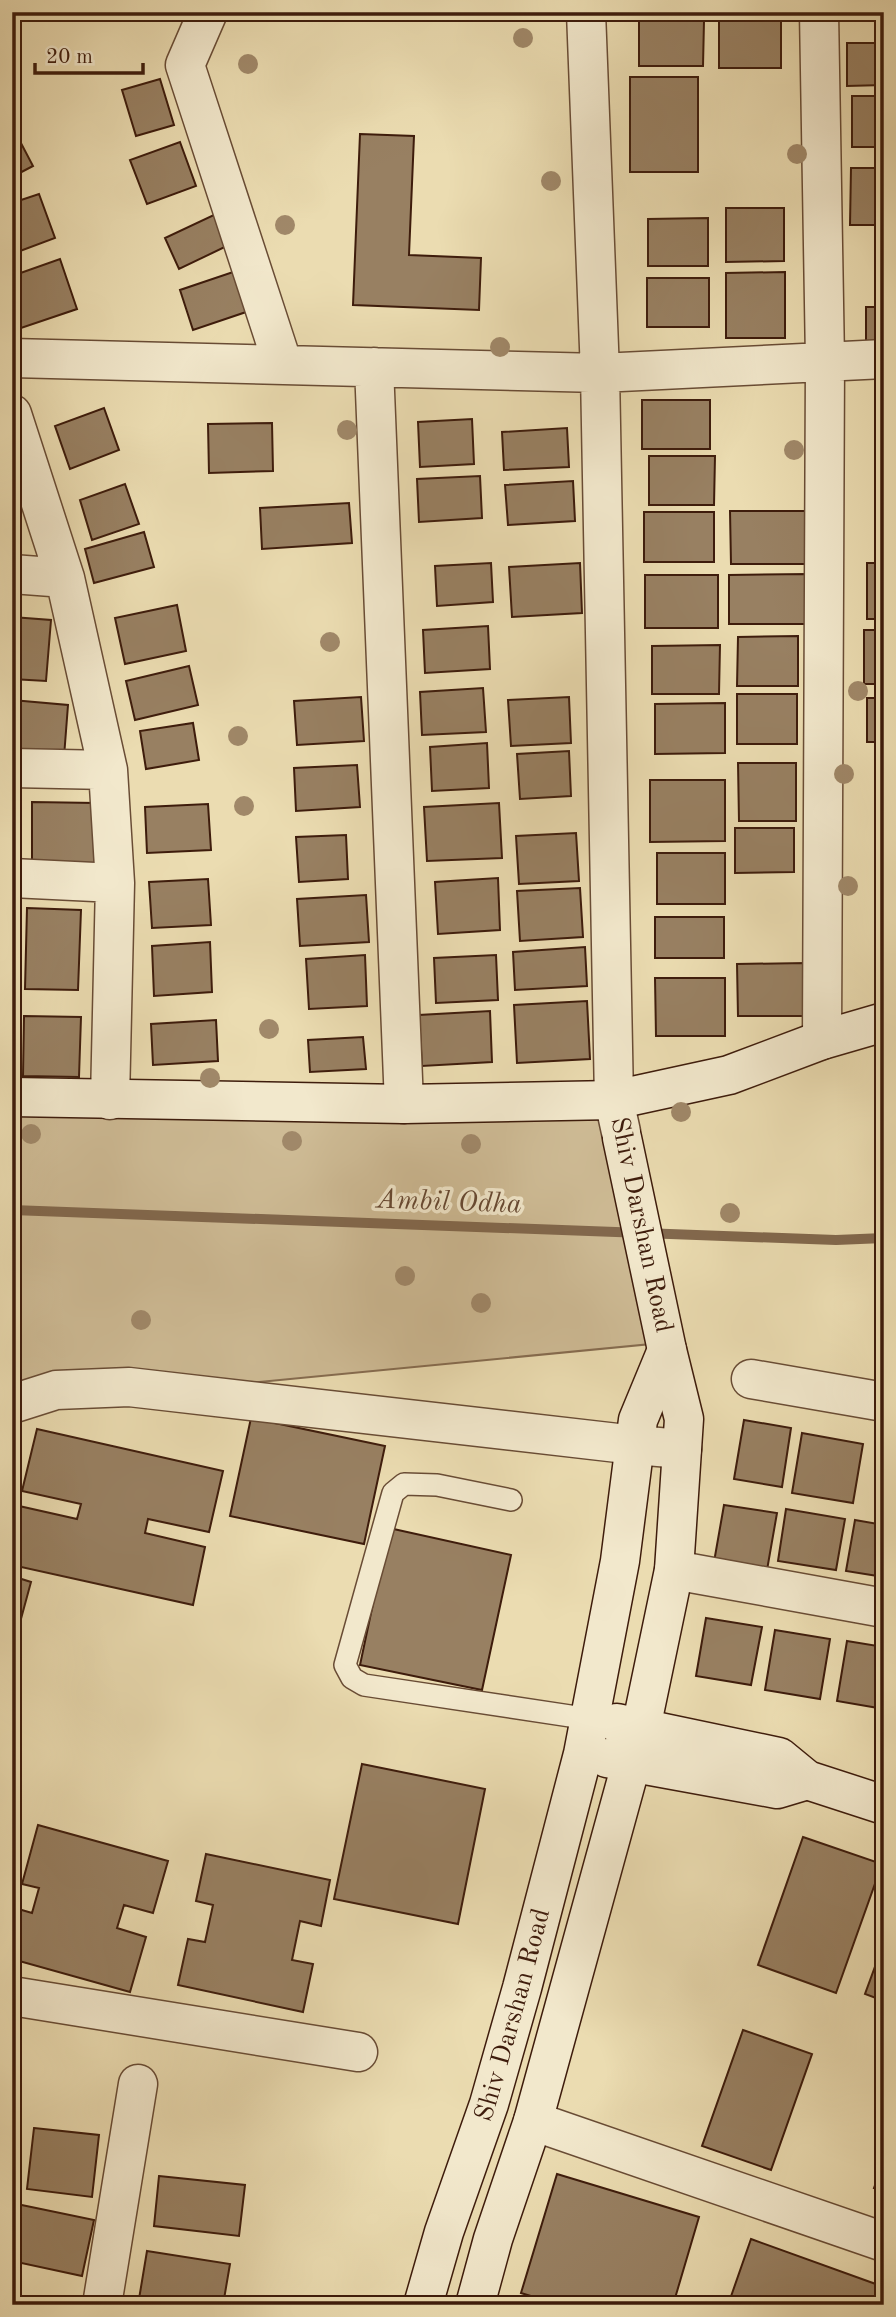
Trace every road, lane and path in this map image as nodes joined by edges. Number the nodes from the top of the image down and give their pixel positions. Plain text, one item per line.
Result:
1 (208, 12) edge
2 (586, 12) edge
3 (819, 12) edge
4 (12, 358) edge
5 (884, 359) edge
6 (825, 361) junction
7 (283, 365) junction
8 (374, 368) junction
9 (600, 373) junction
10 (12, 414) edge
11 (12, 574) edge
12 (65, 578) junction
13 (12, 768) edge
14 (108, 770) junction
15 (12, 878) edge
16 (115, 883) junction
17 (884, 1022) edge
18 (822, 1040) junction
19 (12, 1097) edge
20 (110, 1100) junction
21 (614, 1100) junction
22 (404, 1104) junction
23 (667, 1350) junction
24 (751, 1379) dead end
25 (884, 1402) edge
26 (12, 1404) edge
27 (635, 1445) junction
28 (682, 1449) junction
29 (511, 1500) dead end
30 (674, 1570) junction
31 (884, 1608) edge
32 (587, 1736) junction
33 (637, 1745) junction
34 (884, 1805) edge
35 (12, 1996) edge
36 (358, 2052) dead end
37 (138, 2084) dead end
38 (533, 2121) junction
39 (884, 2242) edge
40 (102, 2305) edge
41 (423, 2305) edge
42 (475, 2305) edge

1 - 7 street
2 - 9 street, Shiv Darshan Road
3 - 6 street
4 - 7 street
5 - 6 street
6 - 9 street
6 - 18 street
7 - 8 street
8 - 9 street
8 - 22 street
9 - 21 street, Shiv Darshan Road
10 - 12 street
11 - 12 street
12 - 14 street
13 - 14 street
14 - 16 street
15 - 16 street
16 - 20 street
17 - 18 street
18 - 21 street
19 - 20 street
20 - 22 street
21 - 22 street
21 - 23 street, Shiv Darshan Road
23 - 27 street, Shiv Darshan Road
23 - 28 street, Shiv Darshan Road
24 - 25 street
26 - 27 street
27 - 28 street
27 - 32 street, Shiv Darshan Road
28 - 30 street, Shiv Darshan Road
29 - 32 lane
30 - 31 street
30 - 33 street, Shiv Darshan Road
32 - 33 street
32 - 41 street, Shiv Darshan Road
33 - 34 street
33 - 38 street, Shiv Darshan Road
35 - 36 street
37 - 40 street
38 - 39 street
38 - 42 street, Shiv Darshan Road

